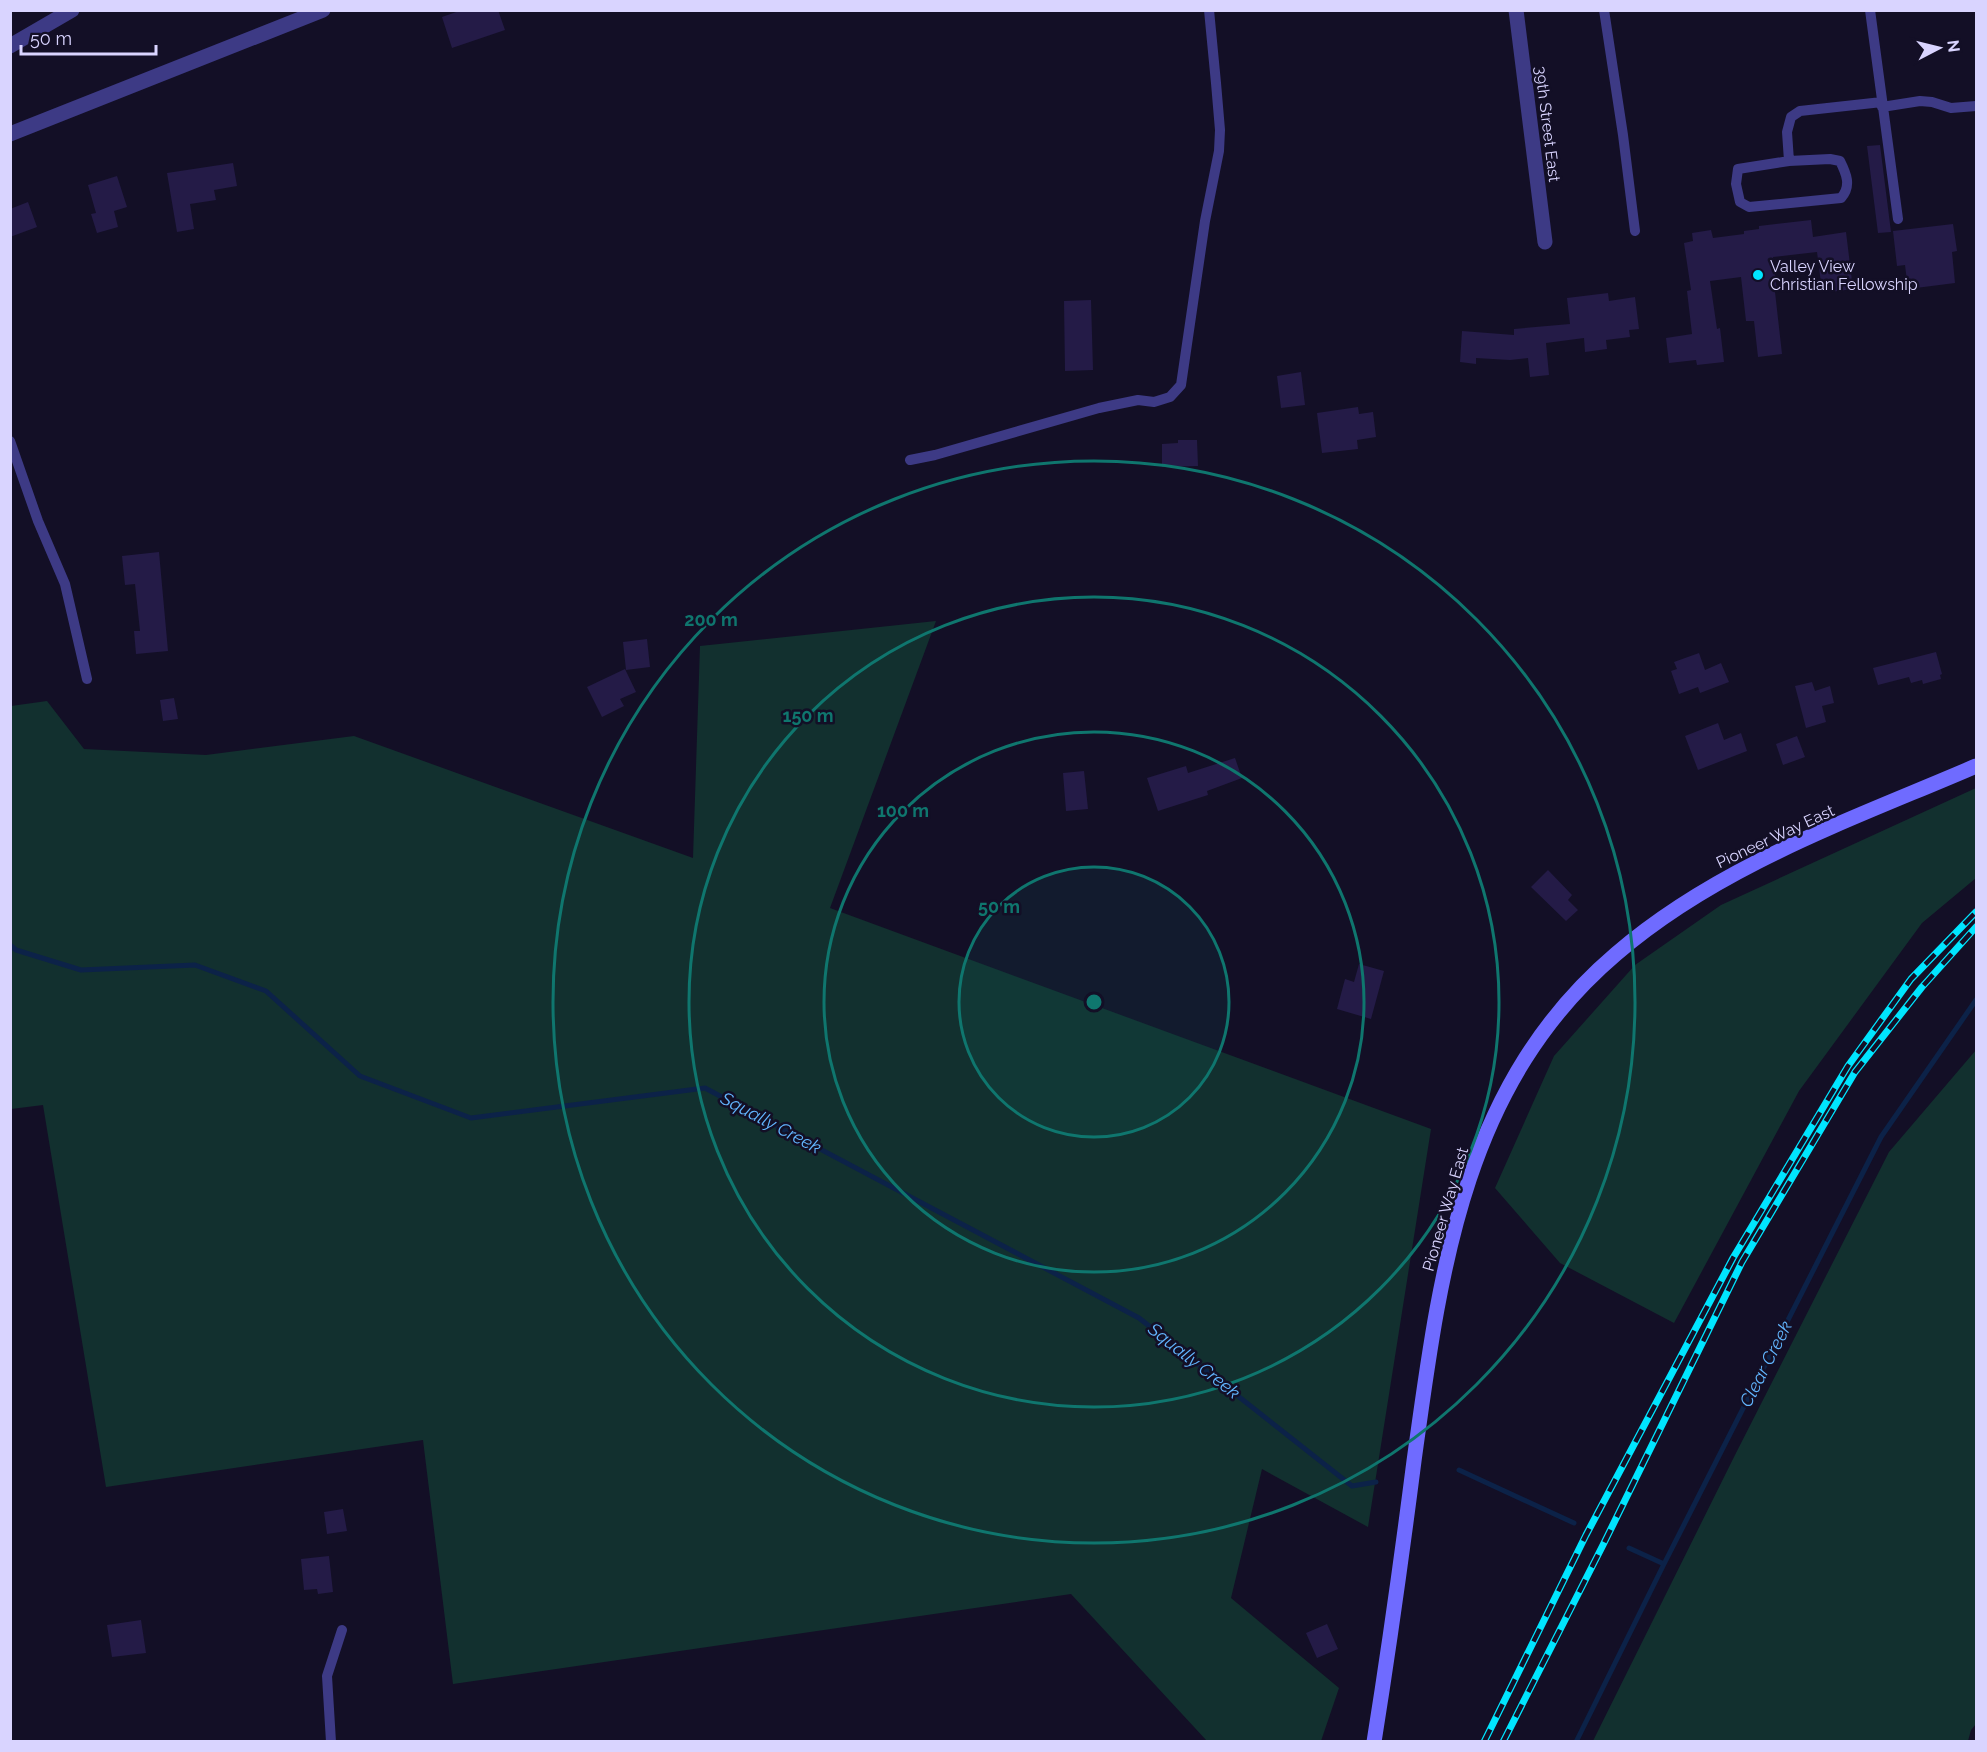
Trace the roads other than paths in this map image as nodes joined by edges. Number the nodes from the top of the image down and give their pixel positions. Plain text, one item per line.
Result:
1 (72, 10) edge
2 (323, 10) edge
3 (1209, 10) edge
4 (1516, 10) edge
5 (1604, 10) edge
6 (1870, 10) edge
7 (10, 46) edge
8 (1882, 104) junction
9 (1977, 106) edge
10 (10, 134) edge
11 (1789, 161) junction
12 (1898, 219) dead end
13 (1635, 231) dead end
14 (1545, 242) dead end
15 (10, 441) edge
16 (910, 460) dead end
17 (87, 679) dead end
18 (1977, 766) edge
19 (342, 1629) dead end
20 (331, 1742) edge
21 (1374, 1742) edge

1 - 7 street
2 - 10 street
3 - 16 lane
4 - 14 street, 39th Street East
5 - 13 lane
6 - 8 lane
8 - 9 lane
8 - 11 lane
8 - 12 lane
11 - 11 lane
15 - 17 lane
18 - 21 main road, Pioneer Way East
19 - 20 lane

